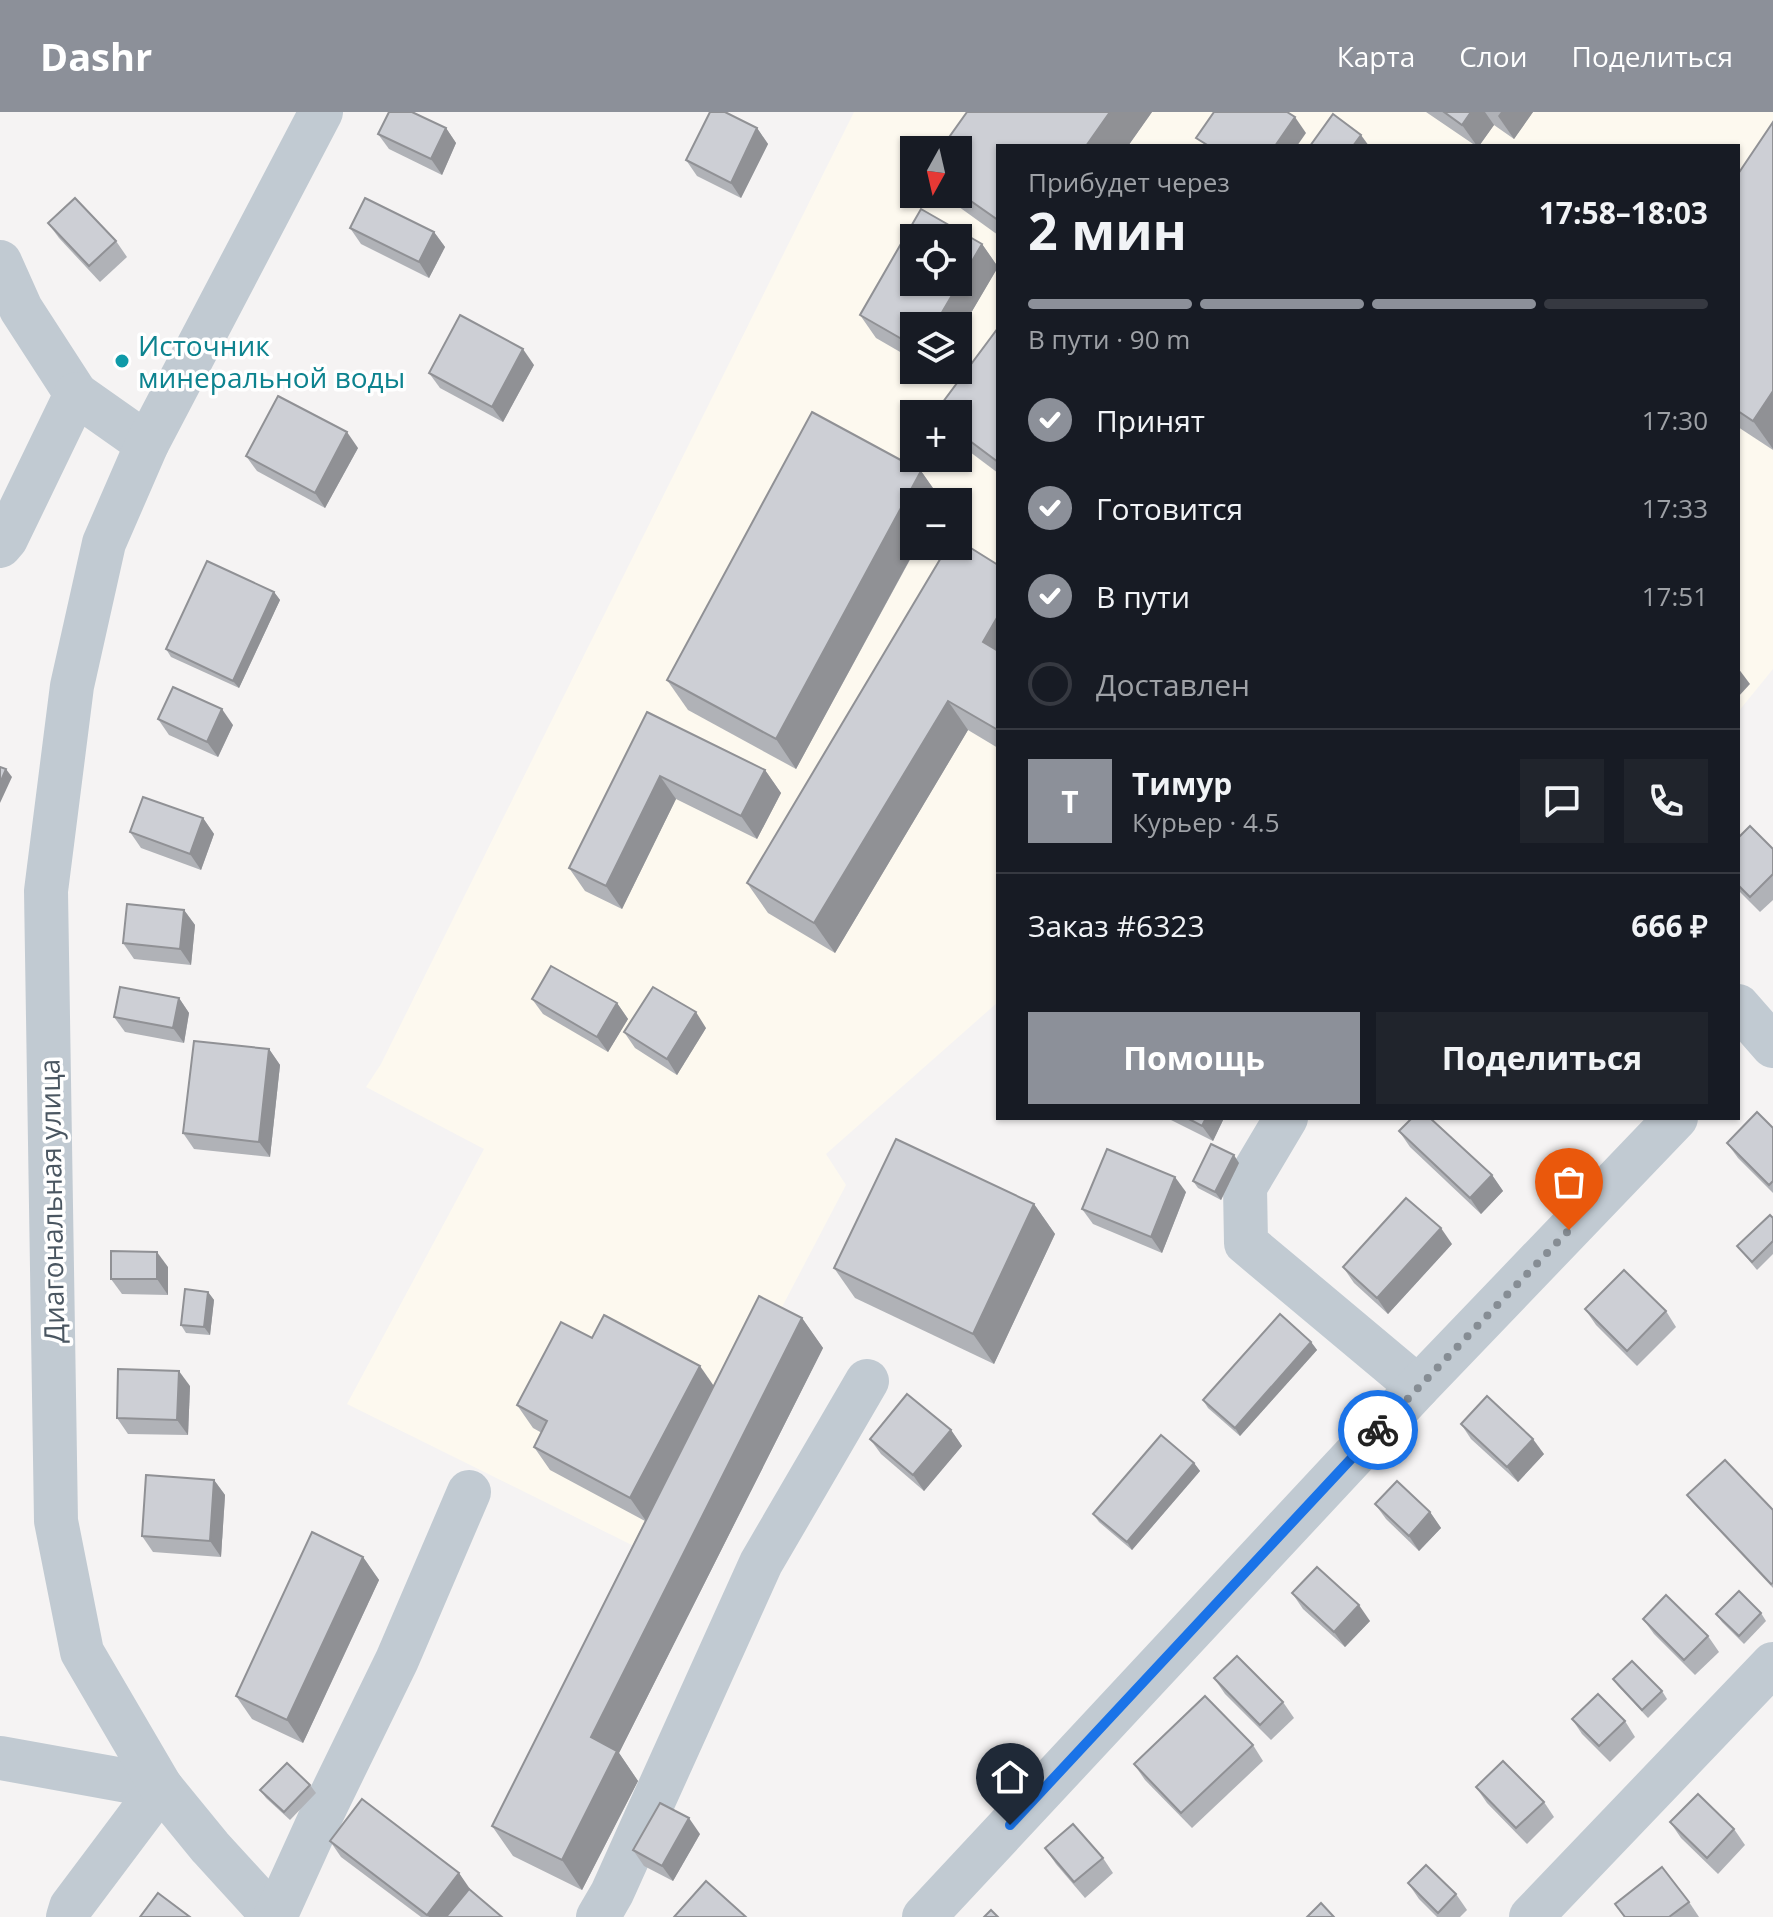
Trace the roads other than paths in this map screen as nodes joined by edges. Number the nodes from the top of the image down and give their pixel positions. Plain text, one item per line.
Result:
1 (321, 112) edge
2 (0, 262) edge
3 (76, 394) junction
4 (147, 444) junction
5 (0, 546) edge
6 (1285, 1120) edge
7 (1674, 1120) edge
8 (867, 1381) dead end
9 (1418, 1387) junction
10 (469, 1492) dead end
11 (1773, 1664) edge
12 (0, 1758) edge
13 (161, 1787) junction
14 (68, 1917) edge
15 (274, 1917) edge
16 (598, 1917) edge
17 (924, 1917) edge
18 (1531, 1917) edge

1 - 4 street, Диагональная улица
2 - 3 street
3 - 4 street
3 - 5 street
4 - 13 street, Диагональная улица
6 - 9 street
7 - 9 street
8 - 16 street
9 - 17 street
10 - 15 street
11 - 18 street
12 - 13 street
13 - 14 street
13 - 15 street, Диагональная улица

